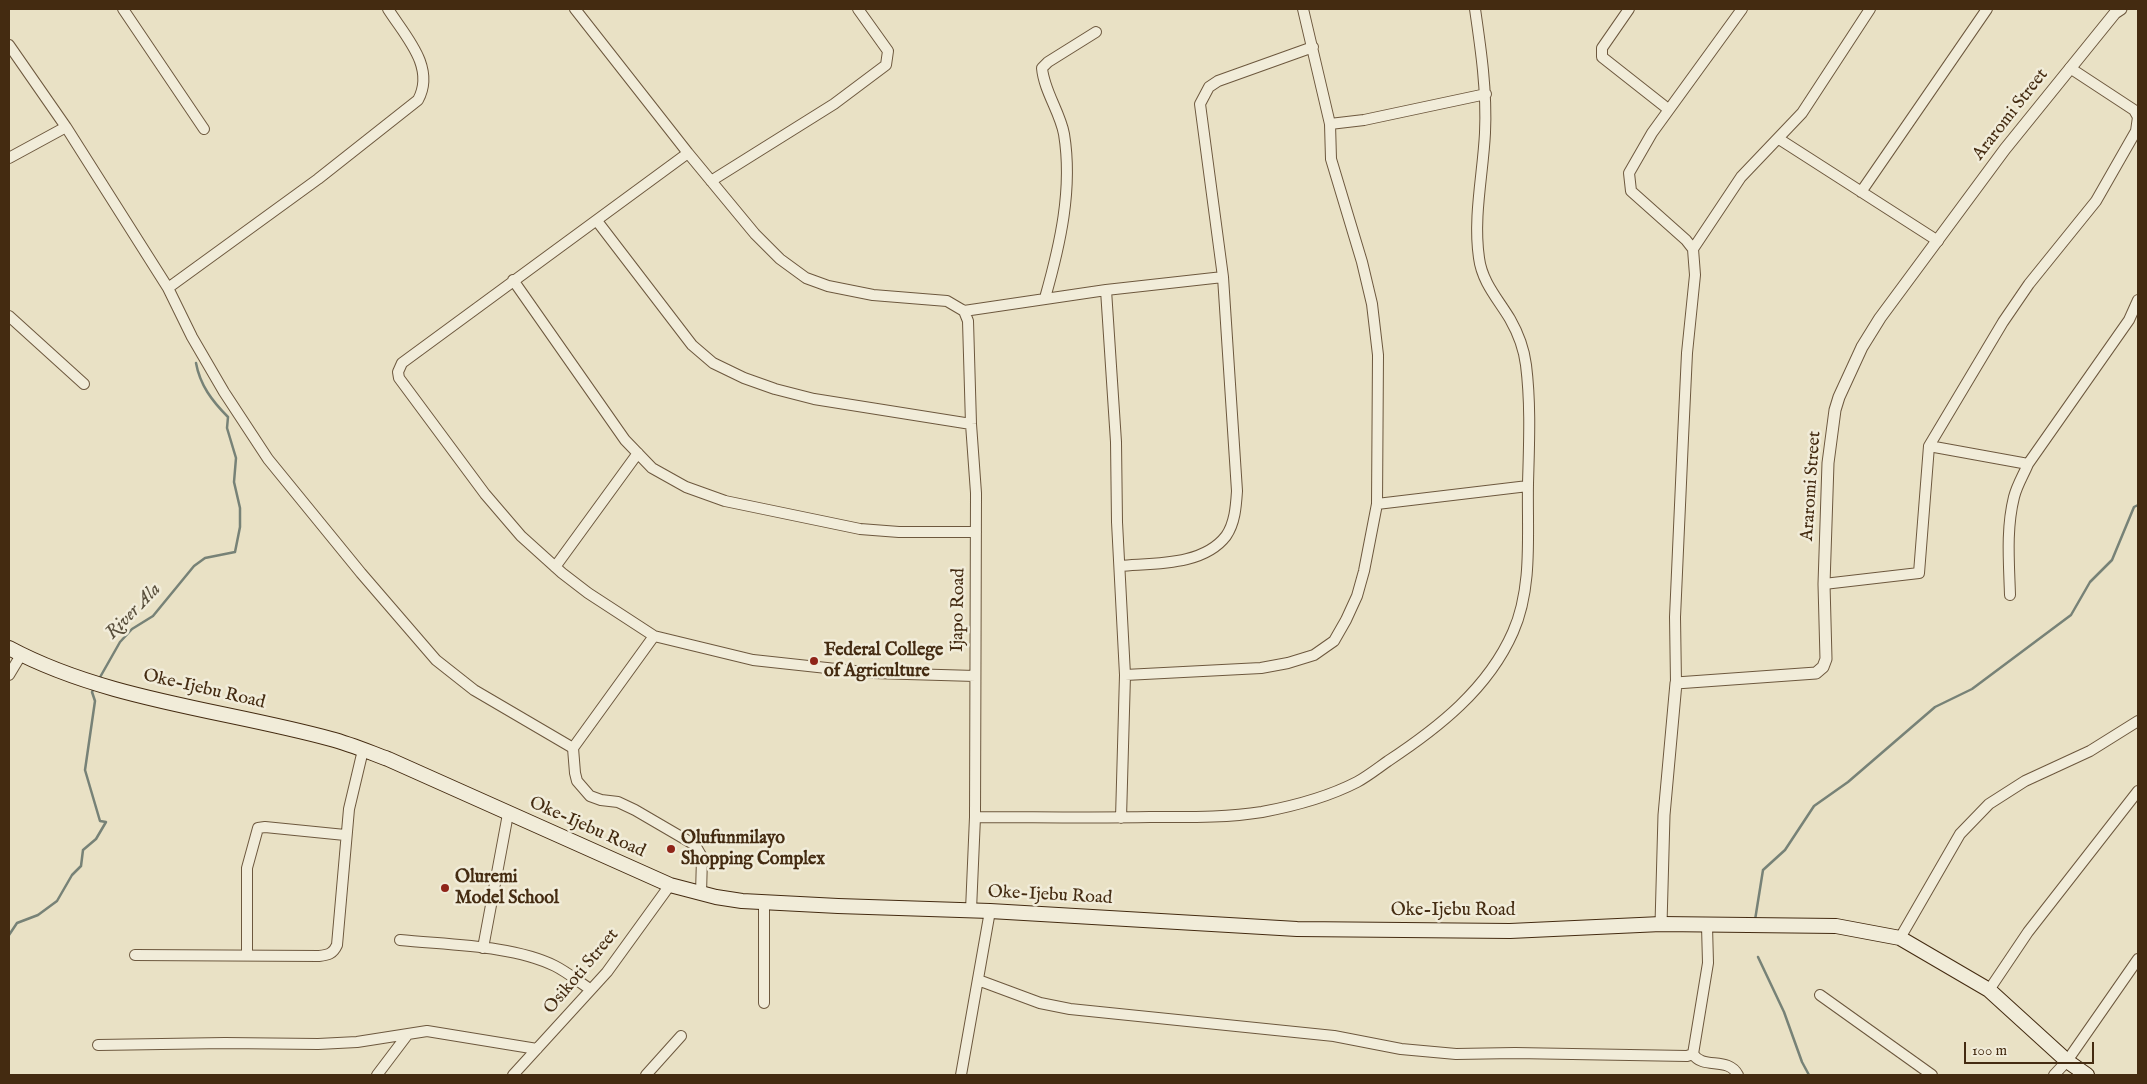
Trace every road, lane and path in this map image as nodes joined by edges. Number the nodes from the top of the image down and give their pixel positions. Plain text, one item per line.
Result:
1 (123, 9) edge
2 (388, 9) edge
3 (575, 9) edge
4 (858, 9) edge
5 (1303, 9) edge
6 (1475, 9) edge
7 (1629, 9) edge
8 (1742, 9) edge
9 (1870, 9) edge
10 (1987, 9) edge
11 (2121, 9) edge
12 (1096, 32) dead end
13 (9, 45) edge
14 (1314, 47) junction
15 (2070, 68) junction
16 (1486, 94) junction
17 (1668, 109) junction
18 (1330, 124) junction
19 (66, 127) junction
20 (204, 129) dead end
21 (1779, 140) junction
22 (688, 153) junction
23 (9, 158) edge
24 (711, 181) junction
25 (1861, 192) junction
26 (597, 221) junction
27 (1938, 241) junction
28 (1693, 249) junction
29 (1223, 277) junction
30 (513, 280) junction
31 (168, 288) junction
32 (1106, 290) junction
33 (1045, 298) junction
34 (2138, 300) edge
35 (964, 311) junction
36 (11, 321) edge
37 (84, 384) dead end
38 (971, 424) junction
39 (1929, 446) junction
40 (638, 453) junction
41 (2028, 464) junction
42 (1528, 486) junction
43 (1377, 504) junction
44 (976, 532) junction
45 (1120, 566) junction
46 (555, 567) junction
47 (1824, 584) junction
48 (2010, 595) dead end
49 (654, 636) junction
50 (9, 648) edge
51 (21, 655) junction
52 (9, 675) edge
53 (1125, 675) junction
54 (975, 676) junction
55 (1676, 683) junction
56 (2138, 721) edge
57 (574, 748) junction
58 (364, 750) junction
59 (2138, 791) edge
60 (508, 814) junction
61 (974, 817) junction
62 (1121, 818) junction
63 (345, 835) junction
64 (670, 885) junction
65 (701, 894) junction
66 (764, 902) junction
67 (971, 910) junction
68 (990, 911) junction
69 (1661, 924) junction
70 (1707, 926) junction
71 (1900, 938) junction
72 (400, 940) dead end
73 (483, 948) junction
74 (248, 954) junction
75 (135, 955) dead end
76 (2138, 959) edge
77 (978, 980) junction
78 (590, 989) junction
79 (1989, 990) junction
80 (1820, 995) dead end
81 (764, 1003) dead end
82 (408, 1034) junction
83 (681, 1036) dead end
84 (98, 1045) dead end
85 (537, 1049) junction
86 (1693, 1054) junction
87 (2067, 1061) junction
88 (377, 1075) edge
89 (513, 1075) edge
90 (646, 1075) edge
91 (961, 1075) edge
92 (1738, 1075) edge
93 (1932, 1075) edge
94 (2054, 1075) edge
95 (2087, 1075) edge

1 - 20 street
2 - 31 street
3 - 22 street
4 - 24 street
5 - 14 street
6 - 16 street
7 - 17 street
8 - 17 street
9 - 21 street
10 - 25 street
11 - 15 street, Araromi Street
12 - 33 street
13 - 19 street
14 - 18 street
14 - 29 street
15 - 27 street, Araromi Street
15 - 39 street
16 - 18 street
16 - 42 street
17 - 28 street
18 - 43 street
19 - 23 street
19 - 31 street
21 - 25 street
21 - 28 street
22 - 24 street
22 - 26 street
24 - 35 street
25 - 27 street
26 - 30 street
26 - 38 street
27 - 47 street, Araromi Street
28 - 55 street
29 - 32 street
29 - 45 street
30 - 40 street
30 - 46 street
31 - 57 street
32 - 33 street
32 - 45 street
33 - 35 street
34 - 41 street
35 - 38 street, Ijapo Road
36 - 37 street
38 - 44 street, Ijapo Road
39 - 41 street
39 - 47 street
40 - 44 street
40 - 46 street
41 - 48 street
42 - 43 street
42 - 62 street
43 - 53 street
44 - 54 street, Ijapo Road
45 - 53 street
46 - 49 street
47 - 55 street, Araromi Street
49 - 54 street
49 - 57 street
50 - 51 main road, Oke-Ijebu Road
51 - 52 street
51 - 58 main road, Oke-Ijebu Road
53 - 62 street
54 - 61 street, Ijapo Road
55 - 69 street
56 - 71 street
57 - 65 street
58 - 60 main road, Oke-Ijebu Road
58 - 63 street
59 - 79 street
60 - 64 main road, Oke-Ijebu Road
60 - 73 street
61 - 62 street
61 - 67 street, Ijapo Road
63 - 74 street
63 - 74 street
64 - 65 main road, Oke-Ijebu Road
64 - 78 street, Osikoti Street
65 - 66 main road, Oke-Ijebu Road
66 - 67 main road, Oke-Ijebu Road
66 - 81 street
67 - 68 main road, Oke-Ijebu Road
68 - 69 main road, Oke-Ijebu Road
68 - 77 street
69 - 70 main road, Oke-Ijebu Road
70 - 71 main road, Oke-Ijebu Road
70 - 86 street
71 - 79 main road, Oke-Ijebu Road
72 - 73 street
73 - 78 street
74 - 75 street
76 - 87 street
77 - 86 street
77 - 91 street
78 - 85 street, Osikoti Street
79 - 87 main road, Oke-Ijebu Road
80 - 93 street
82 - 84 street
82 - 85 street
82 - 88 street
83 - 90 street
85 - 89 street, Osikoti Street
86 - 92 street
87 - 94 street
87 - 95 main road, Oke-Ijebu Road

